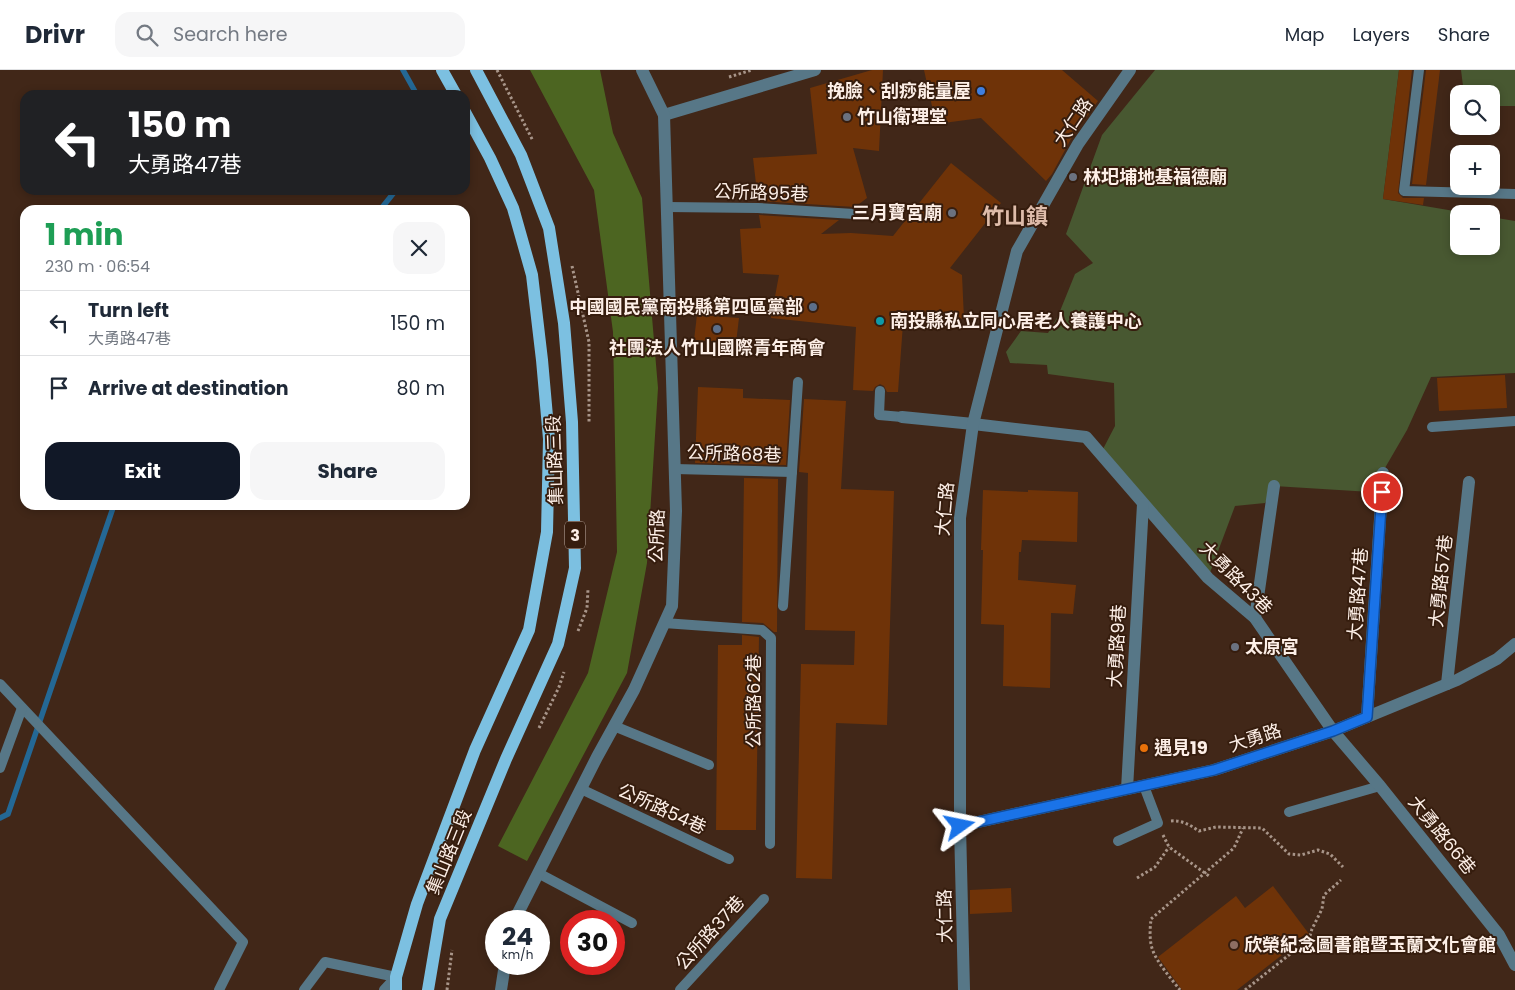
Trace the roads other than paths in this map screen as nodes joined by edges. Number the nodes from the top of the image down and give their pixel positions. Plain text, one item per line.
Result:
1 (442, 70) edge
2 (476, 70) edge
3 (642, 70) edge
4 (815, 70) edge
5 (1130, 70) edge
6 (1419, 70) edge
7 (453, 90) edge
8 (664, 115) junction
9 (470, 121) edge
10 (1515, 194) edge
11 (666, 206) junction
12 (854, 214) dead end
13 (798, 382) dead end
14 (880, 391) dead end
15 (902, 417) joint
16 (1515, 421) edge
17 (973, 424) junction
18 (1432, 427) dead end
19 (675, 469) junction
20 (792, 472) junction
21 (1384, 473) dead end
22 (1470, 482) dead end
23 (1274, 486) dead end
24 (1143, 504) junction
25 (783, 606) dead end
26 (1255, 618) junction
27 (664, 623) junction
28 (1515, 644) edge
29 (0, 684) edge
30 (1447, 684) junction
31 (26, 711) junction
32 (1367, 717) junction
33 (614, 726) junction
34 (1333, 731) junction
35 (708, 765) dead end
36 (0, 768) edge
37 (1144, 786) junction
38 (1380, 786) junction
39 (581, 789) junction
40 (1127, 789) junction
41 (1289, 812) dead end
42 (960, 826) junction
43 (1118, 841) dead end
44 (770, 844) dead end
45 (729, 858) dead end
46 (538, 873) junction
47 (764, 899) dead end
48 (520, 910) edge
49 (632, 923) dead end
50 (1515, 965) edge
51 (503, 975) edge
52 (396, 976) junction
53 (219, 990) edge
54 (304, 990) edge
55 (384, 990) edge
56 (396, 990) edge
57 (428, 990) edge
58 (501, 990) edge
59 (680, 990) edge
60 (964, 990) edge

1 - 7 main road
2 - 57 main road, 集山路三段 / 3
3 - 8 street, 公所路
4 - 8 street
5 - 17 street, 大仁路
6 - 10 lane
8 - 11 street, 公所路
9 - 52 main road, 集山路三段 / 3
11 - 12 lane, 公所路95巷
11 - 19 street, 公所路
13 - 20 lane
14 - 15 lane
15 - 17 street, 大勇路43巷
16 - 18 lane
17 - 24 street, 大勇路43巷
17 - 42 street, 大仁路
19 - 20 lane, 公所路68巷
19 - 27 street, 公所路
20 - 25 lane
21 - 32 street, 大勇路47巷
22 - 30 street, 大勇路57巷
23 - 26 street
24 - 26 street, 大勇路43巷
24 - 40 street, 大勇路9巷
26 - 34 street, 大勇路43巷
27 - 33 street, 公所路
27 - 44 lane, 公所路62巷
28 - 30 street, 大勇路
29 - 31 lane
30 - 32 street, 大勇路
31 - 36 lane
31 - 53 lane
32 - 34 street, 大勇路
33 - 35 lane
33 - 39 street, 公所路
34 - 37 street, 大勇路
34 - 38 street, 大勇路66巷
37 - 40 street, 大勇路
37 - 43 lane
38 - 41 lane
38 - 50 street, 大勇路66巷
39 - 45 lane, 公所路54巷
39 - 46 street, 公所路
40 - 42 street, 大勇路
42 - 60 street, 大仁路
46 - 48 street, 公所路
46 - 49 lane
47 - 59 lane, 公所路37巷
51 - 58 street
52 - 54 lane
52 - 55 lane
52 - 56 main road, 集山路三段 / 3

